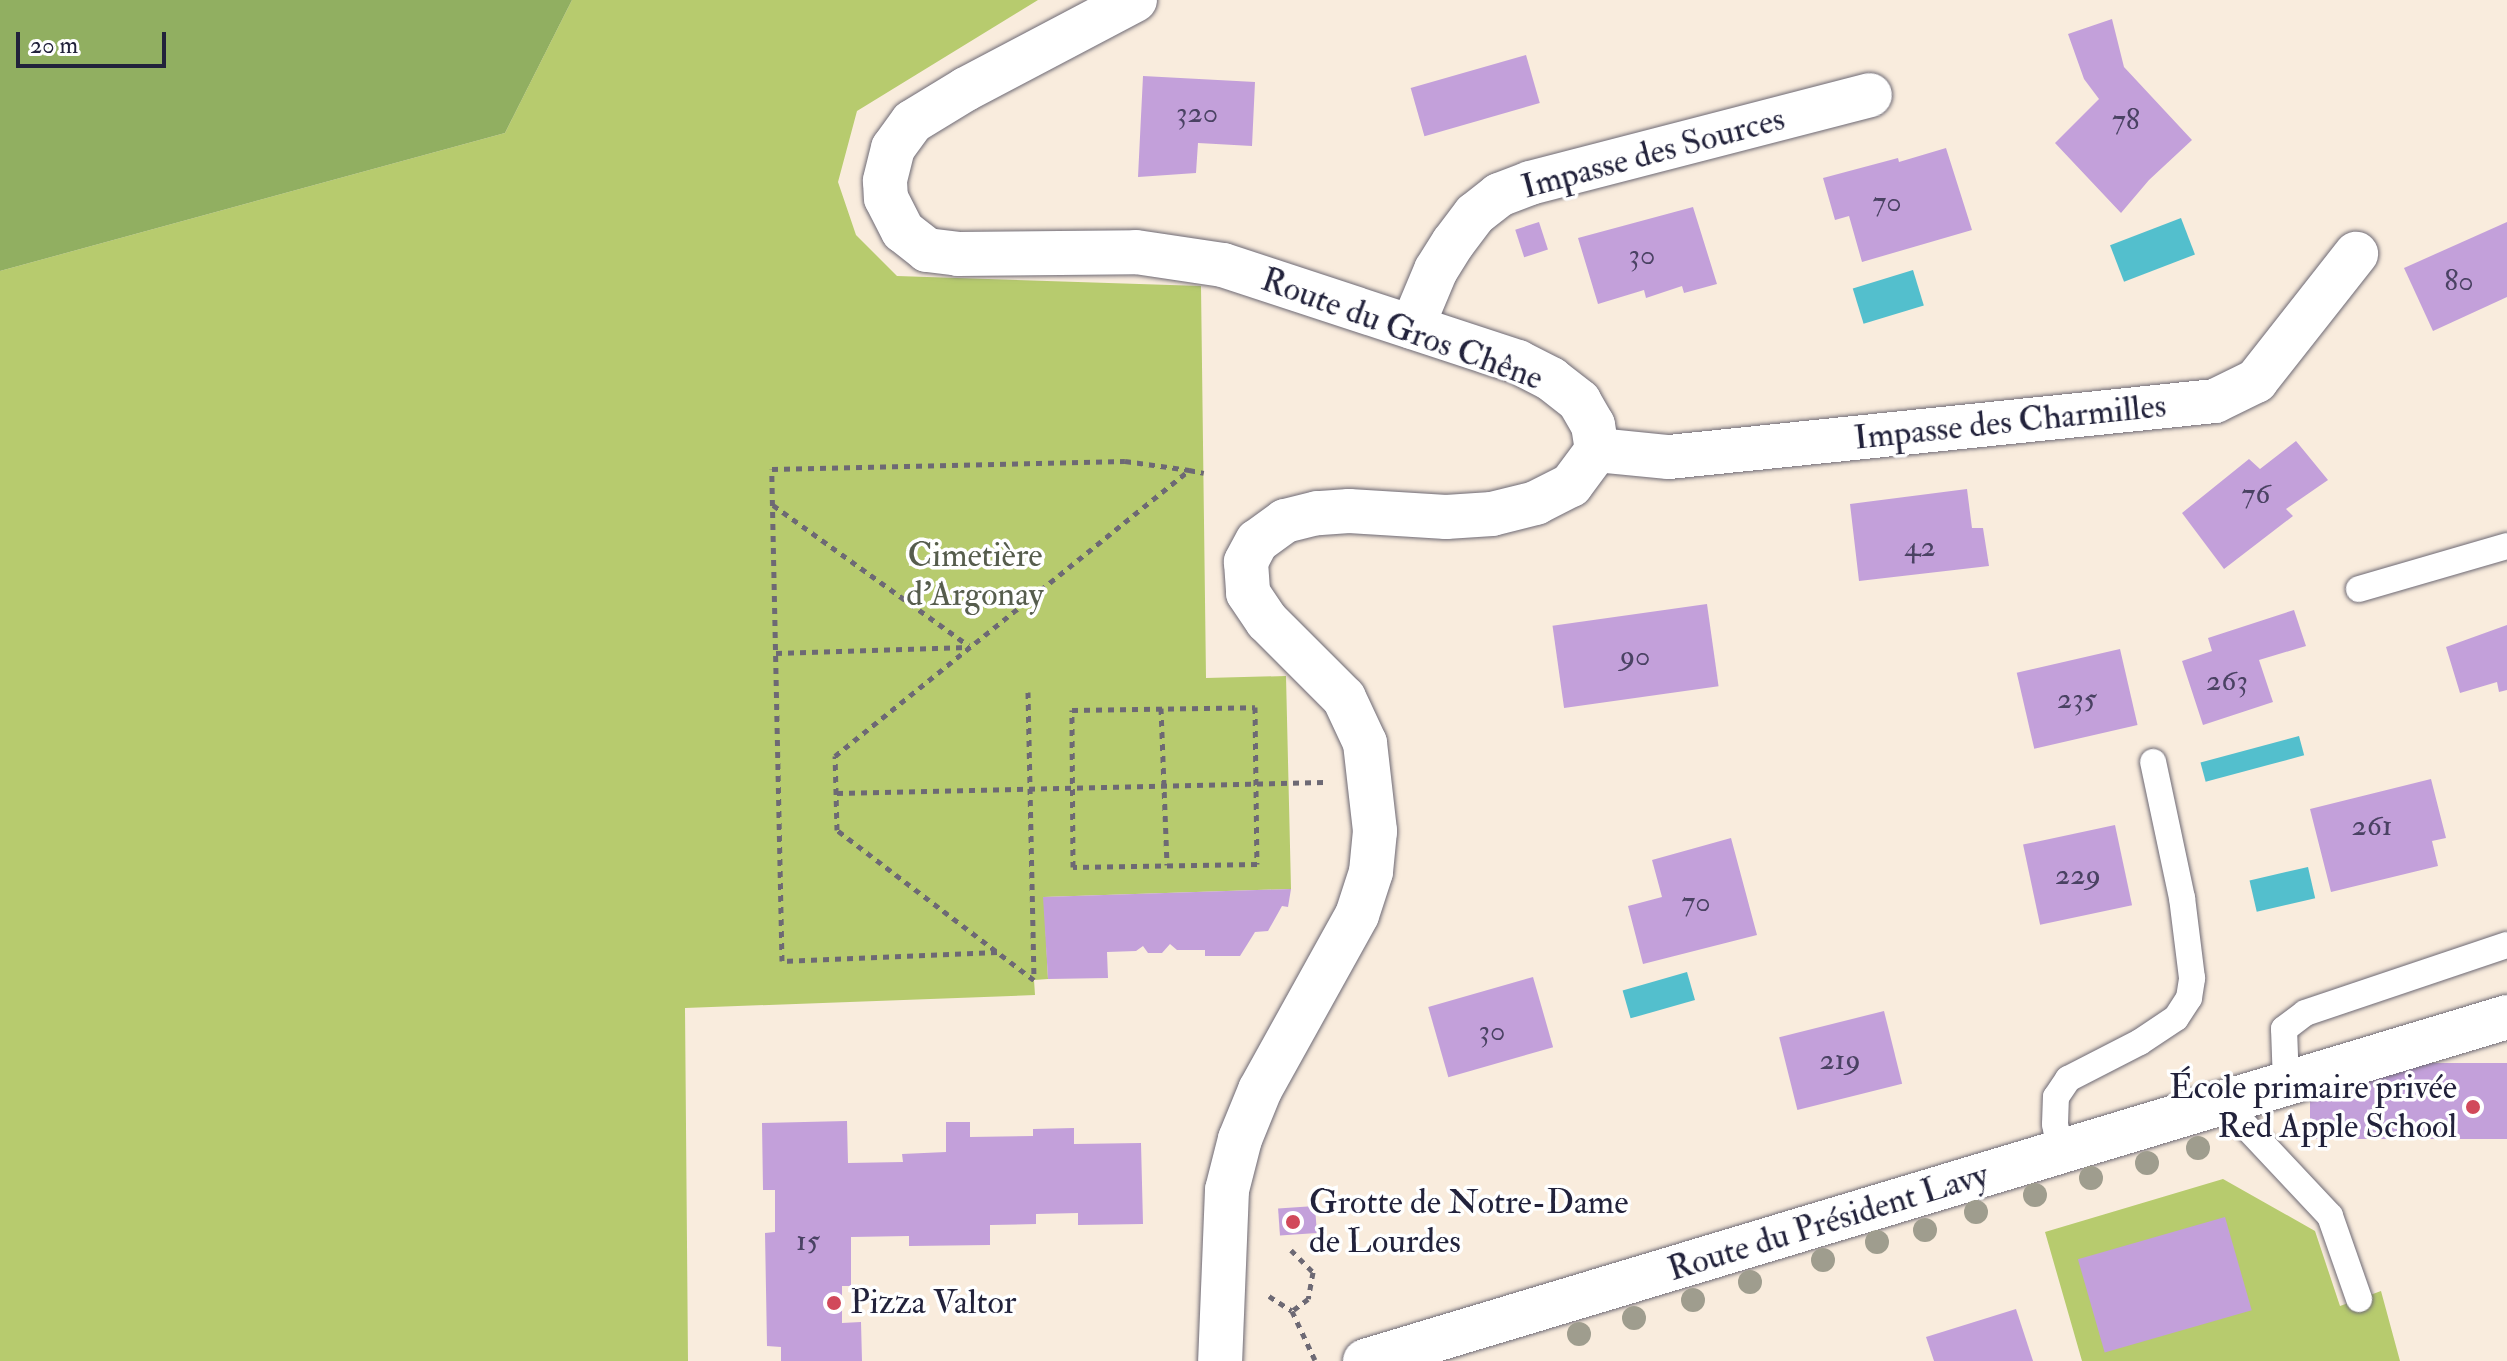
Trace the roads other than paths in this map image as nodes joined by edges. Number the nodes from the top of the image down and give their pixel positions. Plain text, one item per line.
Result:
1 (1135, 0) edge
2 (1870, 95) dead end
3 (2356, 254) dead end
4 (1412, 327) junction
5 (1597, 450) junction
6 (2507, 546) edge
7 (2359, 589) dead end
8 (2153, 762) dead end
9 (2507, 945) edge
10 (2507, 1017) edge
11 (2286, 1083) junction
12 (2224, 1103) junction
13 (2060, 1152) junction
14 (2359, 1299) dead end
15 (1220, 1361) edge
16 (1365, 1361) edge

1 - 4 street, Route du Gros Chêne
2 - 4 street, Impasse des Sources
3 - 5 street, Impasse des Charmilles
4 - 5 street, Route du Gros Chêne
5 - 15 street
6 - 7 lane
8 - 13 lane
9 - 11 lane
10 - 11 street, Route du Président Lavy
11 - 12 street, Route du Président Lavy
12 - 13 street, Route du Président Lavy
12 - 14 lane
13 - 16 street, Route du Président Lavy

